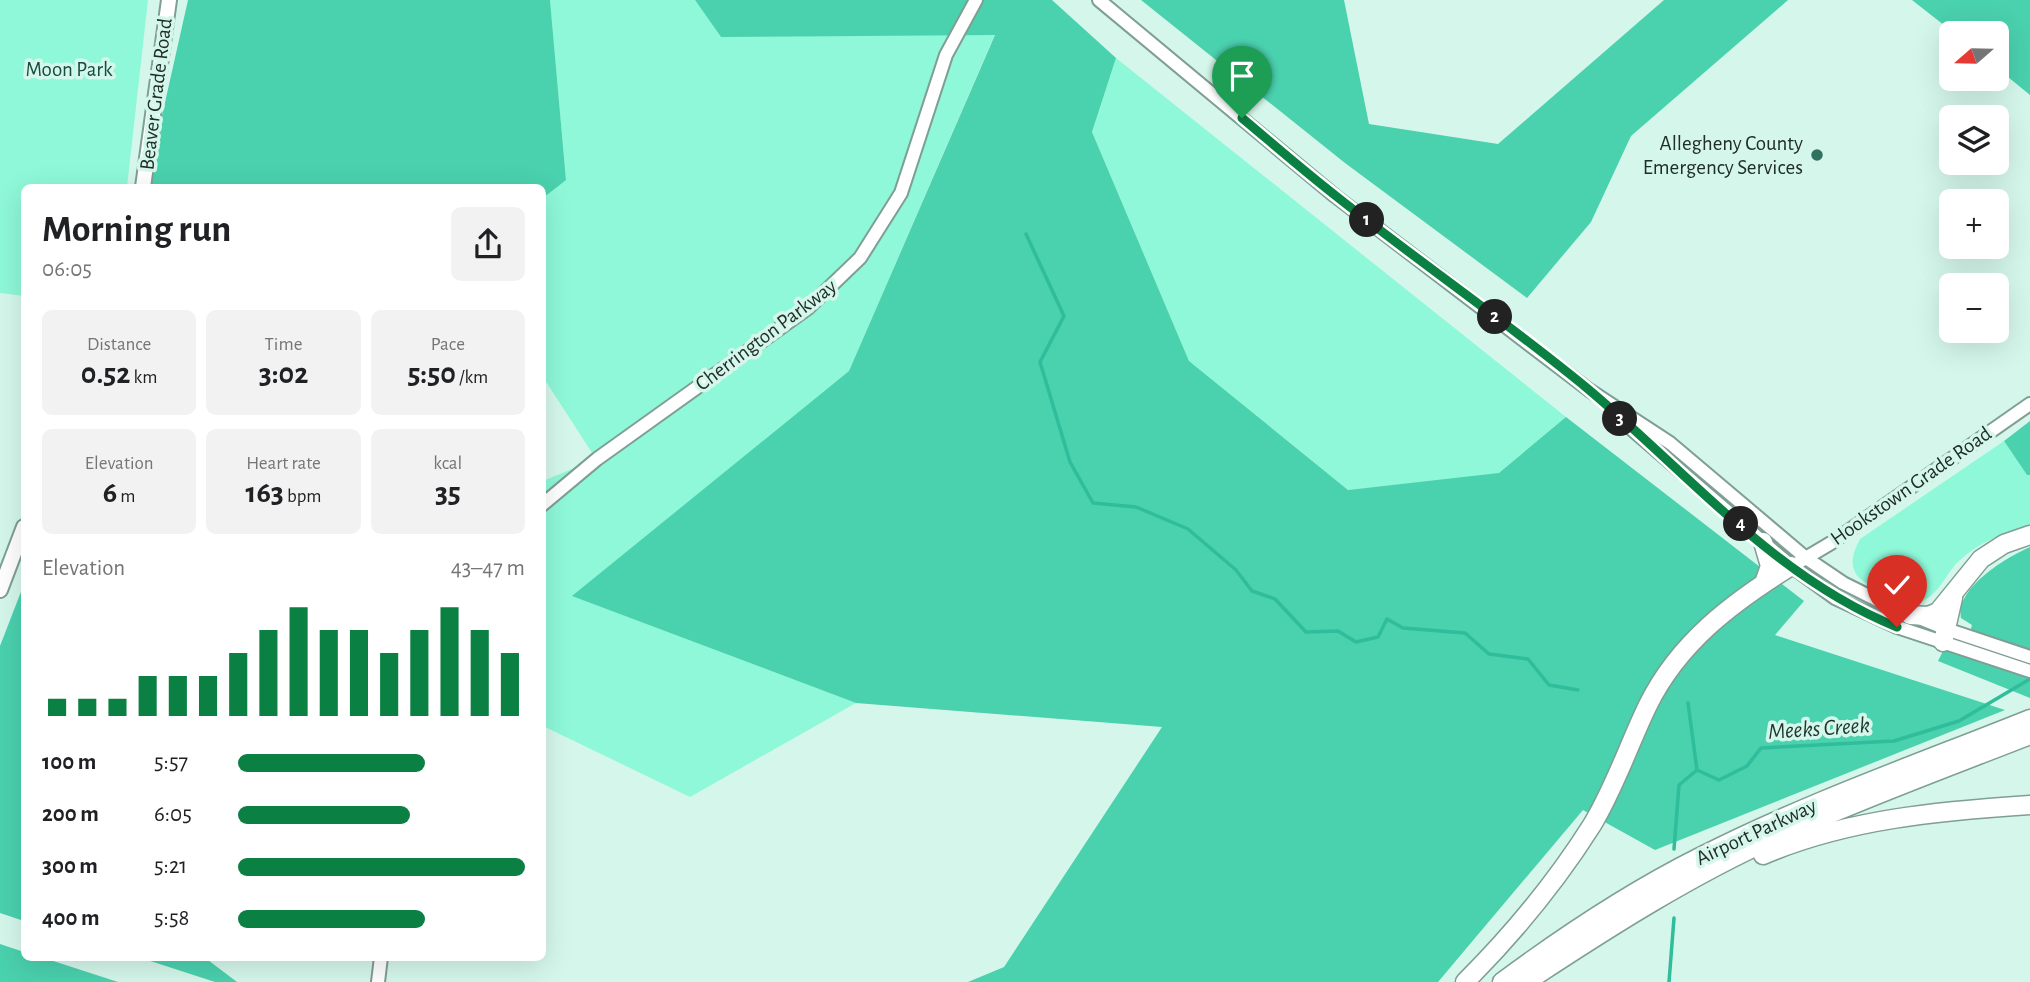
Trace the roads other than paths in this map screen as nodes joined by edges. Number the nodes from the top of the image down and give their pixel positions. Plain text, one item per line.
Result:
1 (169, 0) edge
2 (976, 0) edge
3 (1099, 0) edge
4 (144, 184) edge
5 (1588, 390) junction
6 (2030, 404) edge
7 (546, 503) edge
8 (21, 535) edge
9 (2030, 535) edge
10 (1763, 542) junction
11 (1798, 562) junction
12 (1764, 583) junction
13 (0, 590) edge
14 (1952, 598) junction
15 (1910, 615) junction
16 (1945, 636) junction
17 (1967, 643) junction
18 (2030, 657) edge
19 (2030, 671) edge
20 (2030, 719) edge
21 (2030, 735) edge
22 (2030, 805) edge
23 (1666, 896) junction
24 (381, 961) edge
25 (378, 982) edge
26 (1465, 982) edge
27 (1502, 982) edge
28 (1526, 982) edge

1 - 4 main road, Beaver Grade Road
2 - 7 street, Cherrington Parkway
3 - 5 street
5 - 10 street
5 - 11 street
6 - 11 street, Hookstown Grade Road
8 - 13 main road
9 - 14 highway
10 - 11 street
10 - 12 highway
11 - 12 highway
11 - 15 street
11 - 16 street
12 - 26 highway
14 - 15 highway
14 - 16 highway
15 - 16 street
16 - 17 street
17 - 18 street
17 - 19 street
20 - 27 highway, Airport Parkway
21 - 23 highway, Airport Parkway
22 - 23 highway
23 - 28 highway, Airport Parkway
24 - 25 street

